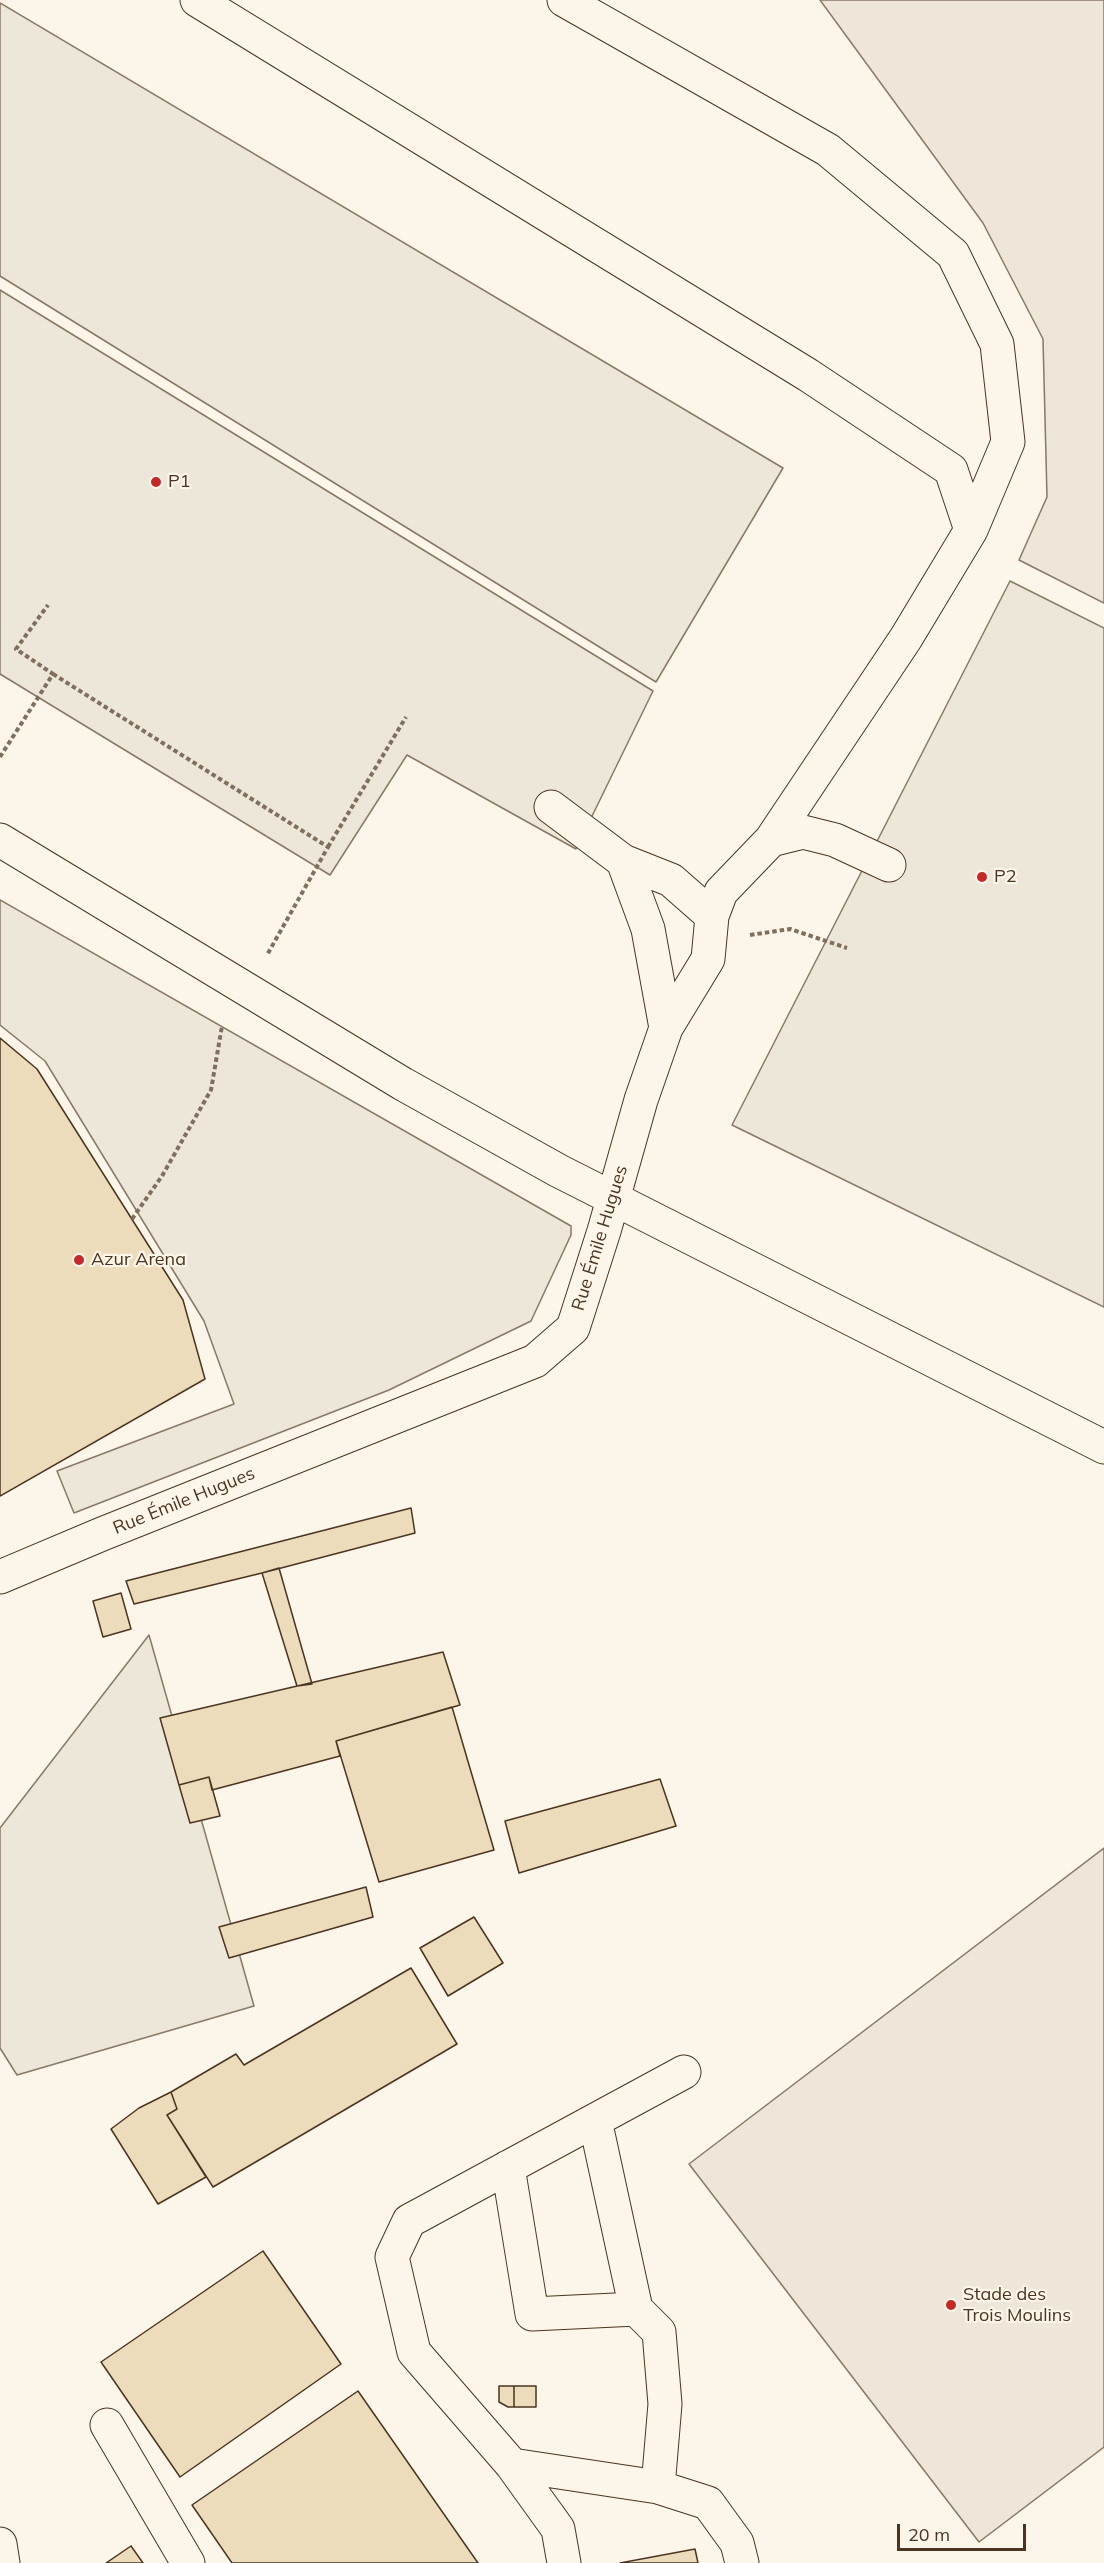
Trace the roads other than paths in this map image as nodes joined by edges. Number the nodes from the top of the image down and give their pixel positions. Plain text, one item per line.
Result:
1 (197, 0) edge
2 (564, 0) edge
3 (971, 530) junction
4 (550, 807) dead end
5 (0, 840) edge
6 (771, 840) junction
7 (623, 861) junction
8 (889, 865) dead end
9 (712, 916) junction
10 (666, 1028) junction
11 (613, 1198) junction
12 (1104, 1447) edge
13 (0, 1577) edge
14 (684, 2073) dead end
15 (596, 2120) junction
16 (508, 2167) junction
17 (636, 2309) junction
18 (107, 2425) dead end
19 (512, 2464) junction
20 (658, 2487) junction
21 (0, 2544) edge
22 (3, 2563) edge
23 (188, 2563) edge
24 (564, 2563) edge
25 (742, 2563) edge

1 - 3 street
2 - 3 street, Rue Émile Hugues
3 - 6 street, Rue Émile Hugues
4 - 7 street
5 - 11 street
6 - 8 street
6 - 9 street, Rue Émile Hugues
7 - 9 street
7 - 10 street
9 - 10 street, Rue Émile Hugues
10 - 11 street, Rue Émile Hugues
11 - 12 street
11 - 13 street, Rue Émile Hugues
14 - 15 street
15 - 16 street
15 - 17 street
16 - 17 street
16 - 19 street
17 - 20 street
18 - 23 street
19 - 20 street
19 - 24 street
20 - 25 street
21 - 22 street

